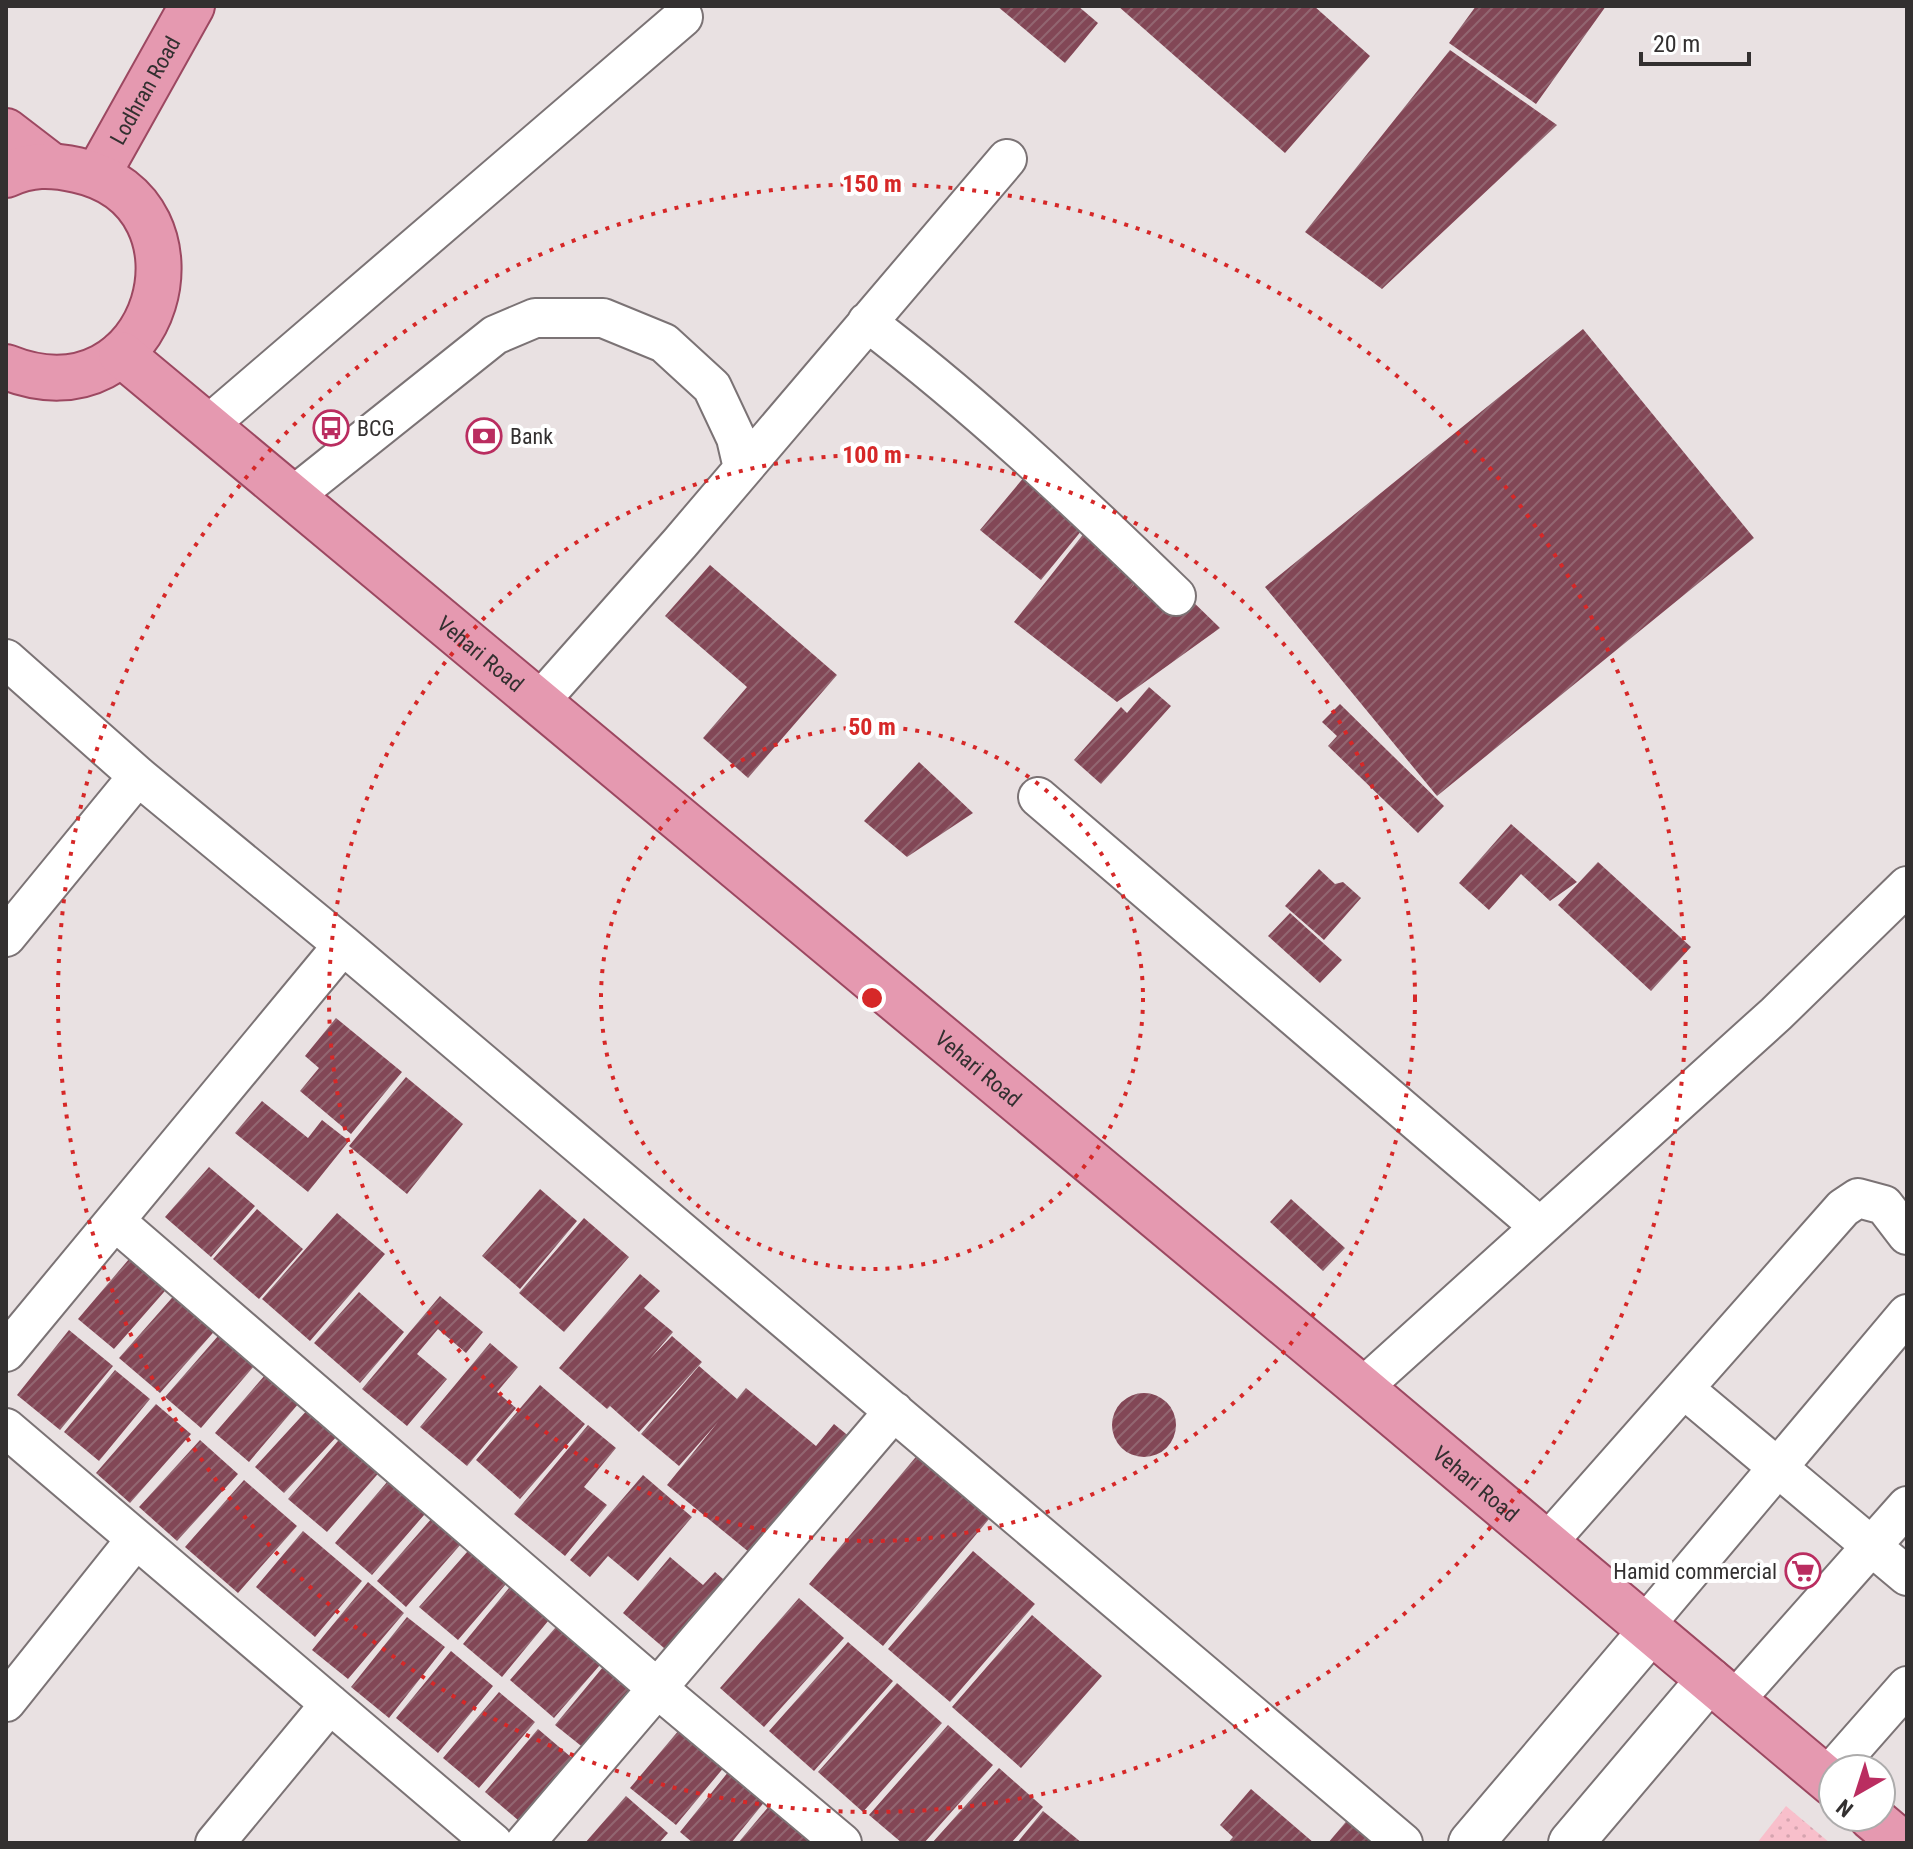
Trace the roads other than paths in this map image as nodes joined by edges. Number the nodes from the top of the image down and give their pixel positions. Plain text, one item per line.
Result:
1 (192, 6) edge
2 (683, 17) dead end
3 (6, 131) edge
4 (1007, 159) dead end
5 (49, 164) junction
6 (98, 174) junction
7 (6, 175) edge
8 (867, 322) junction
9 (121, 354) junction
10 (6, 367) edge
11 (207, 426) junction
12 (743, 468) junction
13 (292, 497) junction
14 (1176, 596) dead end
15 (6, 659) edge
16 (539, 702) junction
17 (138, 776) junction
18 (1038, 797) dead end
19 (1907, 886) edge
20 (6, 937) edge
21 (343, 945) junction
22 (115, 1221) junction
23 (1540, 1227) junction
24 (1907, 1235) edge
25 (1907, 1314) edge
26 (6, 1352) edge
27 (1362, 1388) junction
28 (1684, 1389) junction
29 (894, 1411) junction
30 (6, 1428) edge
31 (1777, 1468) junction
32 (1907, 1506) edge
33 (136, 1539) junction
34 (1547, 1543) junction
35 (1871, 1546) junction
36 (1907, 1576) edge
37 (1648, 1628) junction
38 (1907, 1686) edge
39 (657, 1688) junction
40 (1721, 1690) junction
41 (6, 1702) edge
42 (330, 1704) junction
43 (1850, 1753) edge
44 (1817, 1764) edge
45 (215, 1843) edge
46 (493, 1843) edge
47 (525, 1843) edge
48 (842, 1843) edge
49 (1403, 1843) edge
50 (1471, 1843) edge
51 (1571, 1843) edge

1 - 6 main road, Lodhran Road
2 - 11 street
3 - 5 main road
4 - 8 street
5 - 6 main road
5 - 7 main road
6 - 9 main road
8 - 12 street
8 - 14 street
9 - 10 main road
9 - 11 main road, Vehari Road
11 - 13 main road, Vehari Road
12 - 13 street
12 - 16 street
13 - 16 main road, Vehari Road
15 - 17 street
16 - 27 main road, Vehari Road
17 - 20 street
17 - 21 street
18 - 23 street
19 - 23 street
21 - 22 street
21 - 29 street
22 - 26 street
22 - 39 street
23 - 27 street
24 - 28 street
25 - 31 street
27 - 34 main road, Vehari Road
28 - 31 street
28 - 34 street
29 - 39 street
29 - 49 street
30 - 33 street
31 - 35 street
31 - 37 street
32 - 35 street
33 - 41 street
33 - 42 street
34 - 37 main road, Vehari Road
35 - 36 street
35 - 40 street
37 - 40 main road, Vehari Road
37 - 50 street
38 - 43 street
39 - 47 street
39 - 48 street
40 - 44 main road, Vehari Road
40 - 51 street
42 - 45 street
42 - 46 street

